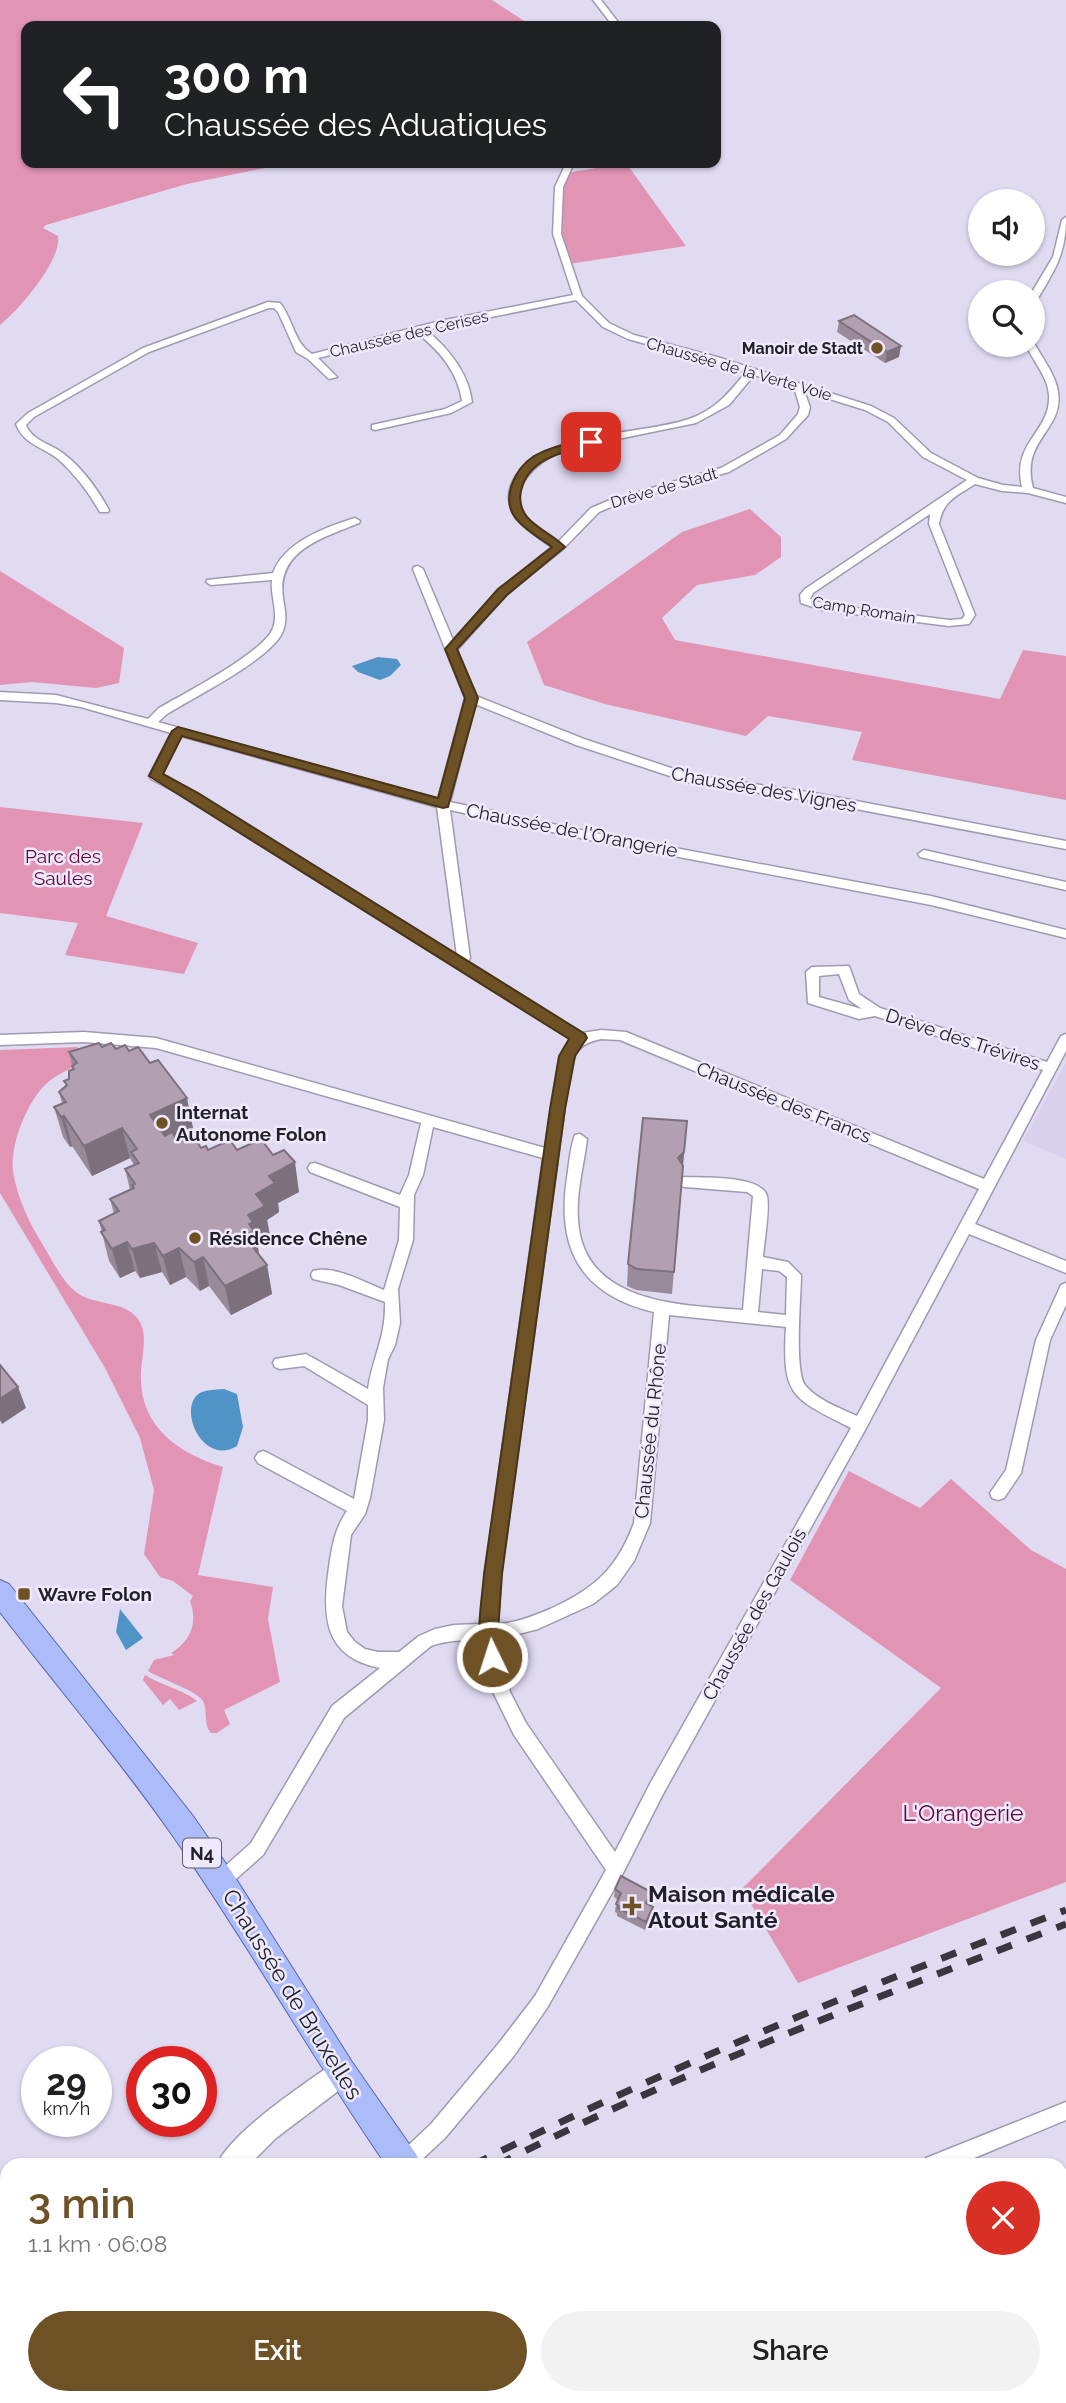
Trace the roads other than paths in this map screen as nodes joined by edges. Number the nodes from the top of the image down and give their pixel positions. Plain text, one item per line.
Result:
1 (597, 0) edge
2 (613, 21) edge
3 (567, 168) edge
4 (1066, 220) edge
5 (1044, 280) edge
6 (578, 297) junction
7 (418, 329) junction
8 (311, 356) junction
9 (1037, 357) edge
10 (751, 372) junction
11 (332, 377) dead end
12 (798, 386) junction
13 (375, 427) dead end
14 (974, 480) junction
15 (1028, 490) junction
16 (944, 500) junction
17 (1066, 500) edge
18 (104, 510) dead end
19 (355, 521) dead end
20 (559, 547) junction
21 (418, 569) dead end
22 (276, 576) junction
23 (211, 582) dead end
24 (451, 649) junction
25 (0, 696) edge
26 (471, 698) junction
27 (150, 723) junction
28 (178, 731) junction
29 (443, 804) junction
30 (1066, 845) edge
31 (924, 854) dead end
32 (1066, 886) edge
33 (1066, 934) edge
34 (460, 965) junction
35 (875, 1011) junction
36 (579, 1038) junction
37 (1066, 1039) edge
38 (0, 1040) edge
39 (1051, 1068) junction
40 (428, 1120) junction
41 (580, 1139) dead end
42 (550, 1163) junction
43 (315, 1168) dead end
44 (576, 1174) junction
45 (685, 1182) edge
46 (986, 1186) junction
47 (546, 1199) junction
48 (572, 1201) junction
49 (407, 1203) junction
50 (965, 1226) junction
51 (755, 1262) junction
52 (1066, 1267) edge
53 (318, 1275) dead end
54 (1066, 1289) edge
55 (392, 1299) junction
56 (662, 1307) junction
57 (750, 1317) junction
58 (793, 1322) junction
59 (279, 1363) dead end
60 (375, 1401) junction
61 (860, 1425) junction
62 (263, 1458) dead end
63 (998, 1493) dead end
64 (359, 1509) junction
65 (0, 1592) edge
66 (489, 1631) junction
67 (402, 1660) junction
68 (616, 1869) junction
69 (221, 1881) junction
70 (341, 2073) junction
71 (1066, 2111) edge
72 (237, 2158) edge
73 (400, 2158) edge
74 (410, 2158) edge
75 (950, 2158) edge

1 - 2 street
3 - 6 street, Chaussée de la Verte Voie
4 - 5 street
6 - 7 street, Chaussée des Cerises
6 - 10 street, Chaussée de la Verte Voie
7 - 8 street, Chaussée des Cerises
7 - 13 street
8 - 11 street
8 - 18 street, Chaussée des Cerises
9 - 15 street
10 - 12 street, Chaussée de la Verte Voie
10 - 20 street
12 - 14 street, Chaussée de la Verte Voie
12 - 20 street, Drève de Stadt
14 - 15 street, Chaussée de la Verte Voie
14 - 16 street, Camp Romain
15 - 17 street, Chaussée de la Verte Voie
16 - 16 street, Camp Romain
19 - 22 street
20 - 24 street, Drève de Stadt
21 - 24 street
22 - 23 street
22 - 27 street
24 - 26 street
25 - 27 street, Chaussée de l'Orangerie
26 - 29 street
26 - 30 street, Chaussée des Vignes
27 - 28 street, Chaussée de l'Orangerie
28 - 29 street, Chaussée de l'Orangerie
28 - 34 street
29 - 33 street, Chaussée de l'Orangerie
29 - 34 street
31 - 32 street
34 - 36 street
35 - 35 street, Drève des Trévires
35 - 39 street, Drève des Trévires
36 - 42 street
36 - 46 street, Chaussée des Francs
37 - 39 street, Chaussée des Gaulois
38 - 40 street
39 - 46 street, Chaussée des Gaulois
40 - 42 street
40 - 49 street
41 - 44 street
42 - 44 street
42 - 47 street
43 - 49 street
44 - 48 street
45 - 51 street
46 - 50 street, Chaussée des Gaulois
47 - 48 street
47 - 66 street
48 - 56 street
49 - 55 street
50 - 52 street
50 - 61 street, Chaussée des Gaulois
51 - 57 street
51 - 58 street
53 - 55 street
54 - 63 street
55 - 60 street
56 - 57 street
56 - 66 street, Chaussée du Rhône
57 - 58 street
58 - 61 street
59 - 60 street
60 - 64 street
61 - 68 street, Chaussée des Gaulois
62 - 64 street
64 - 67 street
65 - 69 main road, Chaussée de Bruxelles / N4
66 - 67 street, Chaussée du Rhône
66 - 68 street
67 - 69 street, Chaussée du Rhône
68 - 74 street, Chaussée des Gaulois
69 - 70 main road, Chaussée de Bruxelles / N4
70 - 72 street
70 - 73 main road, Chaussée de Bruxelles / N4
71 - 75 street

